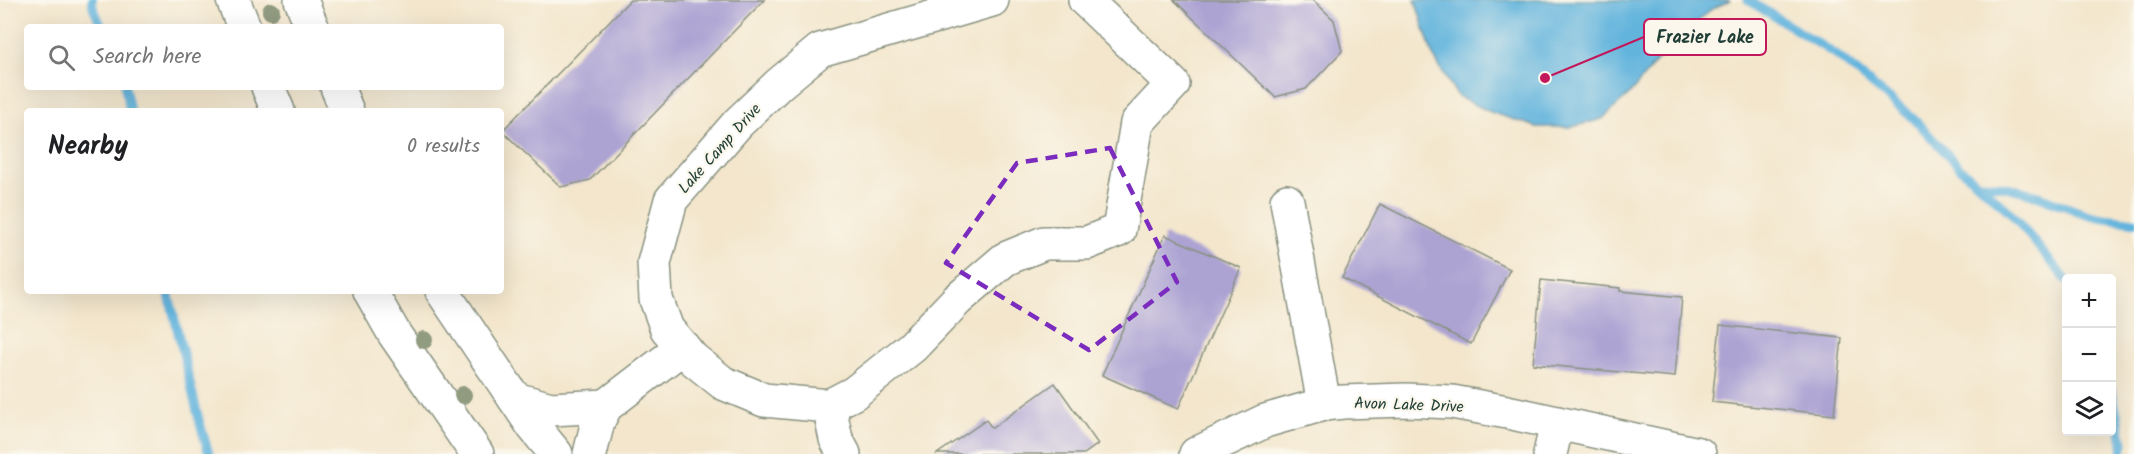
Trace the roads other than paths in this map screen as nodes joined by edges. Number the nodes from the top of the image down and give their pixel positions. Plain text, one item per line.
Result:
1 (233, 0) edge
2 (301, 0) edge
3 (992, 0) edge
4 (1085, 0) edge
5 (243, 24) edge
6 (311, 24) edge
7 (269, 90) edge
8 (338, 90) edge
9 (277, 108) edge
10 (346, 108) edge
11 (1287, 201) dead end
12 (372, 294) edge
13 (444, 294) edge
14 (683, 348) junction
15 (515, 399) junction
16 (1324, 404) junction
17 (606, 406) junction
18 (829, 406) junction
19 (1554, 439) edge
20 (477, 454) edge
21 (556, 454) edge
22 (590, 454) edge
23 (844, 454) edge
24 (1196, 454) edge
25 (1699, 454) edge

1 - 5 street
2 - 6 street
3 - 14 street, Lake Camp Drive
4 - 18 street
7 - 9 street
8 - 10 street
11 - 16 street
12 - 20 street
13 - 15 street
14 - 17 street
14 - 18 street, Lake Camp Drive
15 - 17 street
15 - 21 street
16 - 19 street, Avon Lake Drive
16 - 24 street, Avon Lake Drive
17 - 22 street
18 - 23 street
19 - 25 street, Avon Lake Drive

